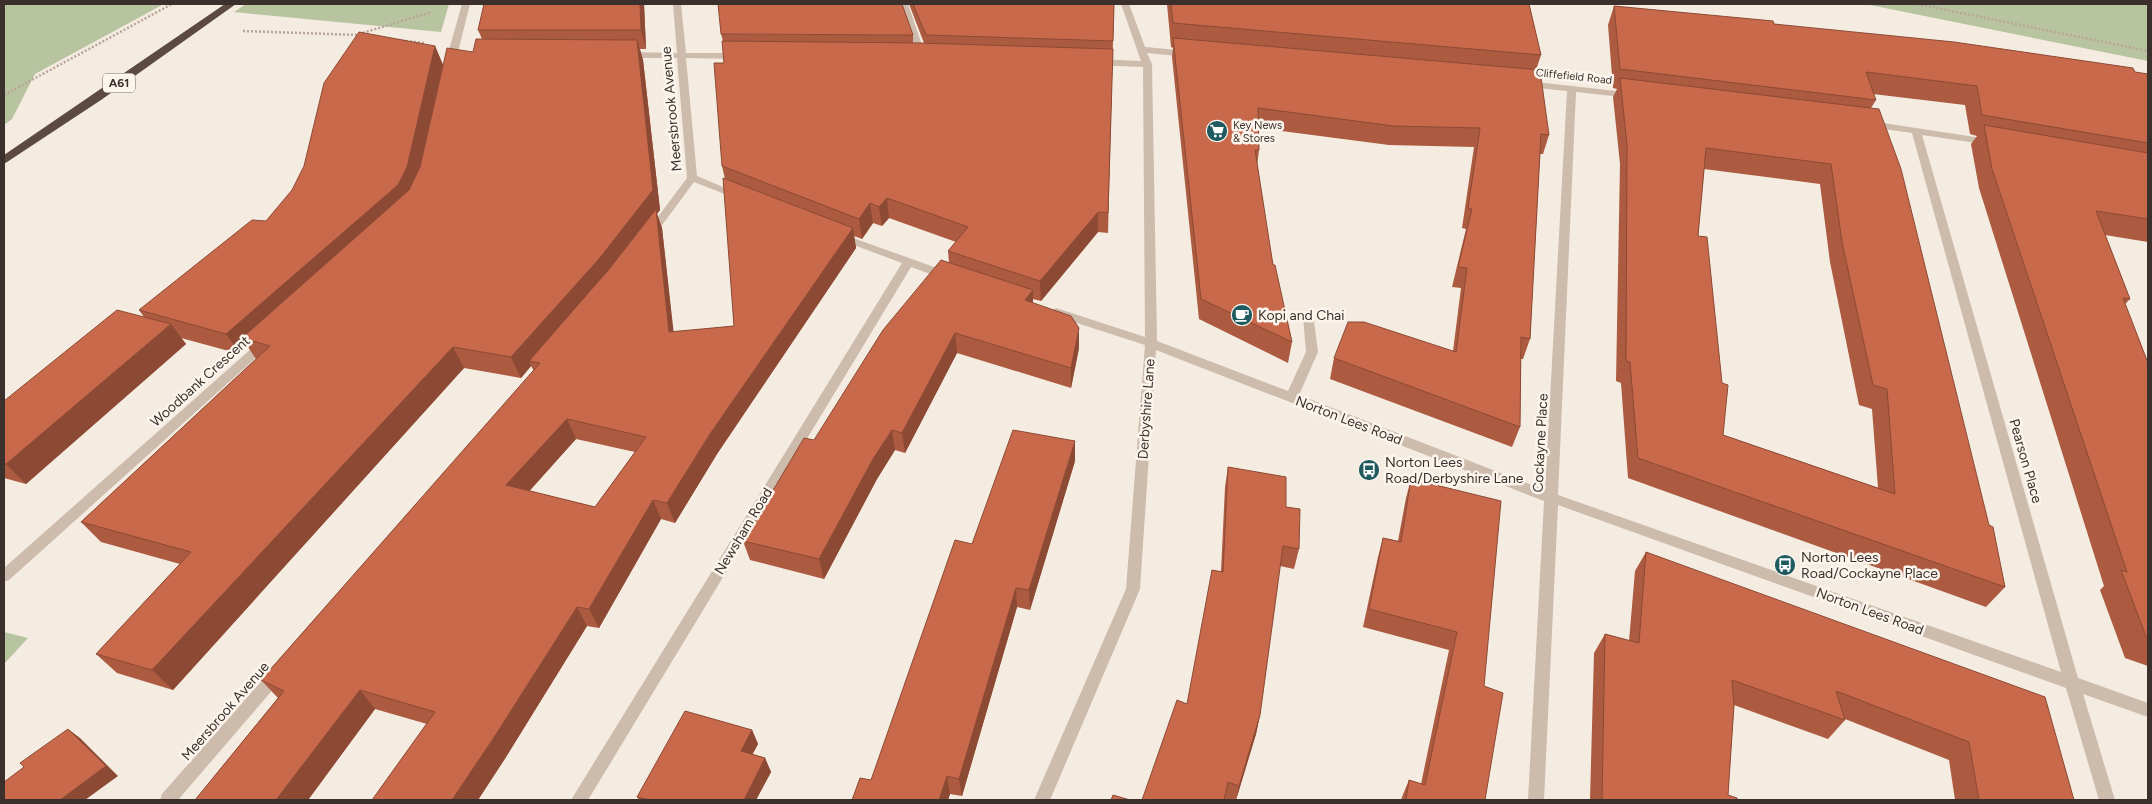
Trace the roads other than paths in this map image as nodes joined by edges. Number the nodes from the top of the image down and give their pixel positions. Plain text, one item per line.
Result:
1 (231, 4) edge
2 (466, 4) edge
3 (677, 4) edge
4 (904, 4) edge
5 (1125, 4) edge
6 (1144, 50) junction
7 (612, 55) edge
8 (1198, 55) edge
9 (681, 56) junction
10 (748, 56) edge
11 (922, 57) edge
12 (1088, 62) edge
13 (1147, 64) junction
14 (449, 72) edge
15 (1514, 82) edge
16 (1572, 88) junction
17 (1641, 96) edge
18 (1857, 123) edge
19 (1916, 130) junction
20 (2001, 144) edge
21 (4, 160) edge
22 (692, 178) junction
23 (746, 199) edge
24 (827, 231) edge
25 (641, 246) edge
26 (908, 262) junction
27 (955, 278) edge
28 (1048, 309) edge
29 (1310, 316) dead end
30 (272, 337) edge
31 (1151, 343) junction
32 (1291, 398) junction
33 (1552, 498) junction
34 (4, 576) edge
35 (284, 666) edge
36 (2072, 684) junction
37 (2148, 710) edge
38 (168, 800) edge
39 (579, 800) edge
40 (1042, 800) edge
41 (1536, 800) edge
42 (2107, 800) edge

1 - 21 highway, A61
2 - 14 street
3 - 9 street, Meersbrook Avenue
4 - 11 street
5 - 6 street, Derbyshire Lane
6 - 8 street
6 - 13 street, Derbyshire Lane
7 - 9 street
9 - 10 street
9 - 22 street, Meersbrook Avenue
12 - 13 street
13 - 31 street, Derbyshire Lane
15 - 16 street, Cliffefield Road
16 - 17 street, Cliffefield Road
16 - 33 street, Cockayne Place
18 - 19 street
19 - 20 street
19 - 36 street, Pearson Place
22 - 23 street
22 - 25 street, Meersbrook Avenue
24 - 26 street
26 - 27 street
26 - 39 street, Newsham Road
28 - 31 street, Norton Lees Road
29 - 32 street
30 - 34 street, Woodbank Crescent
31 - 32 street, Norton Lees Road
31 - 40 street, Derbyshire Lane
32 - 33 street, Norton Lees Road
33 - 36 street, Norton Lees Road
33 - 41 street, Cockayne Place
35 - 38 street, Meersbrook Avenue
36 - 37 street, Norton Lees Road
36 - 42 street, Pearson Place

